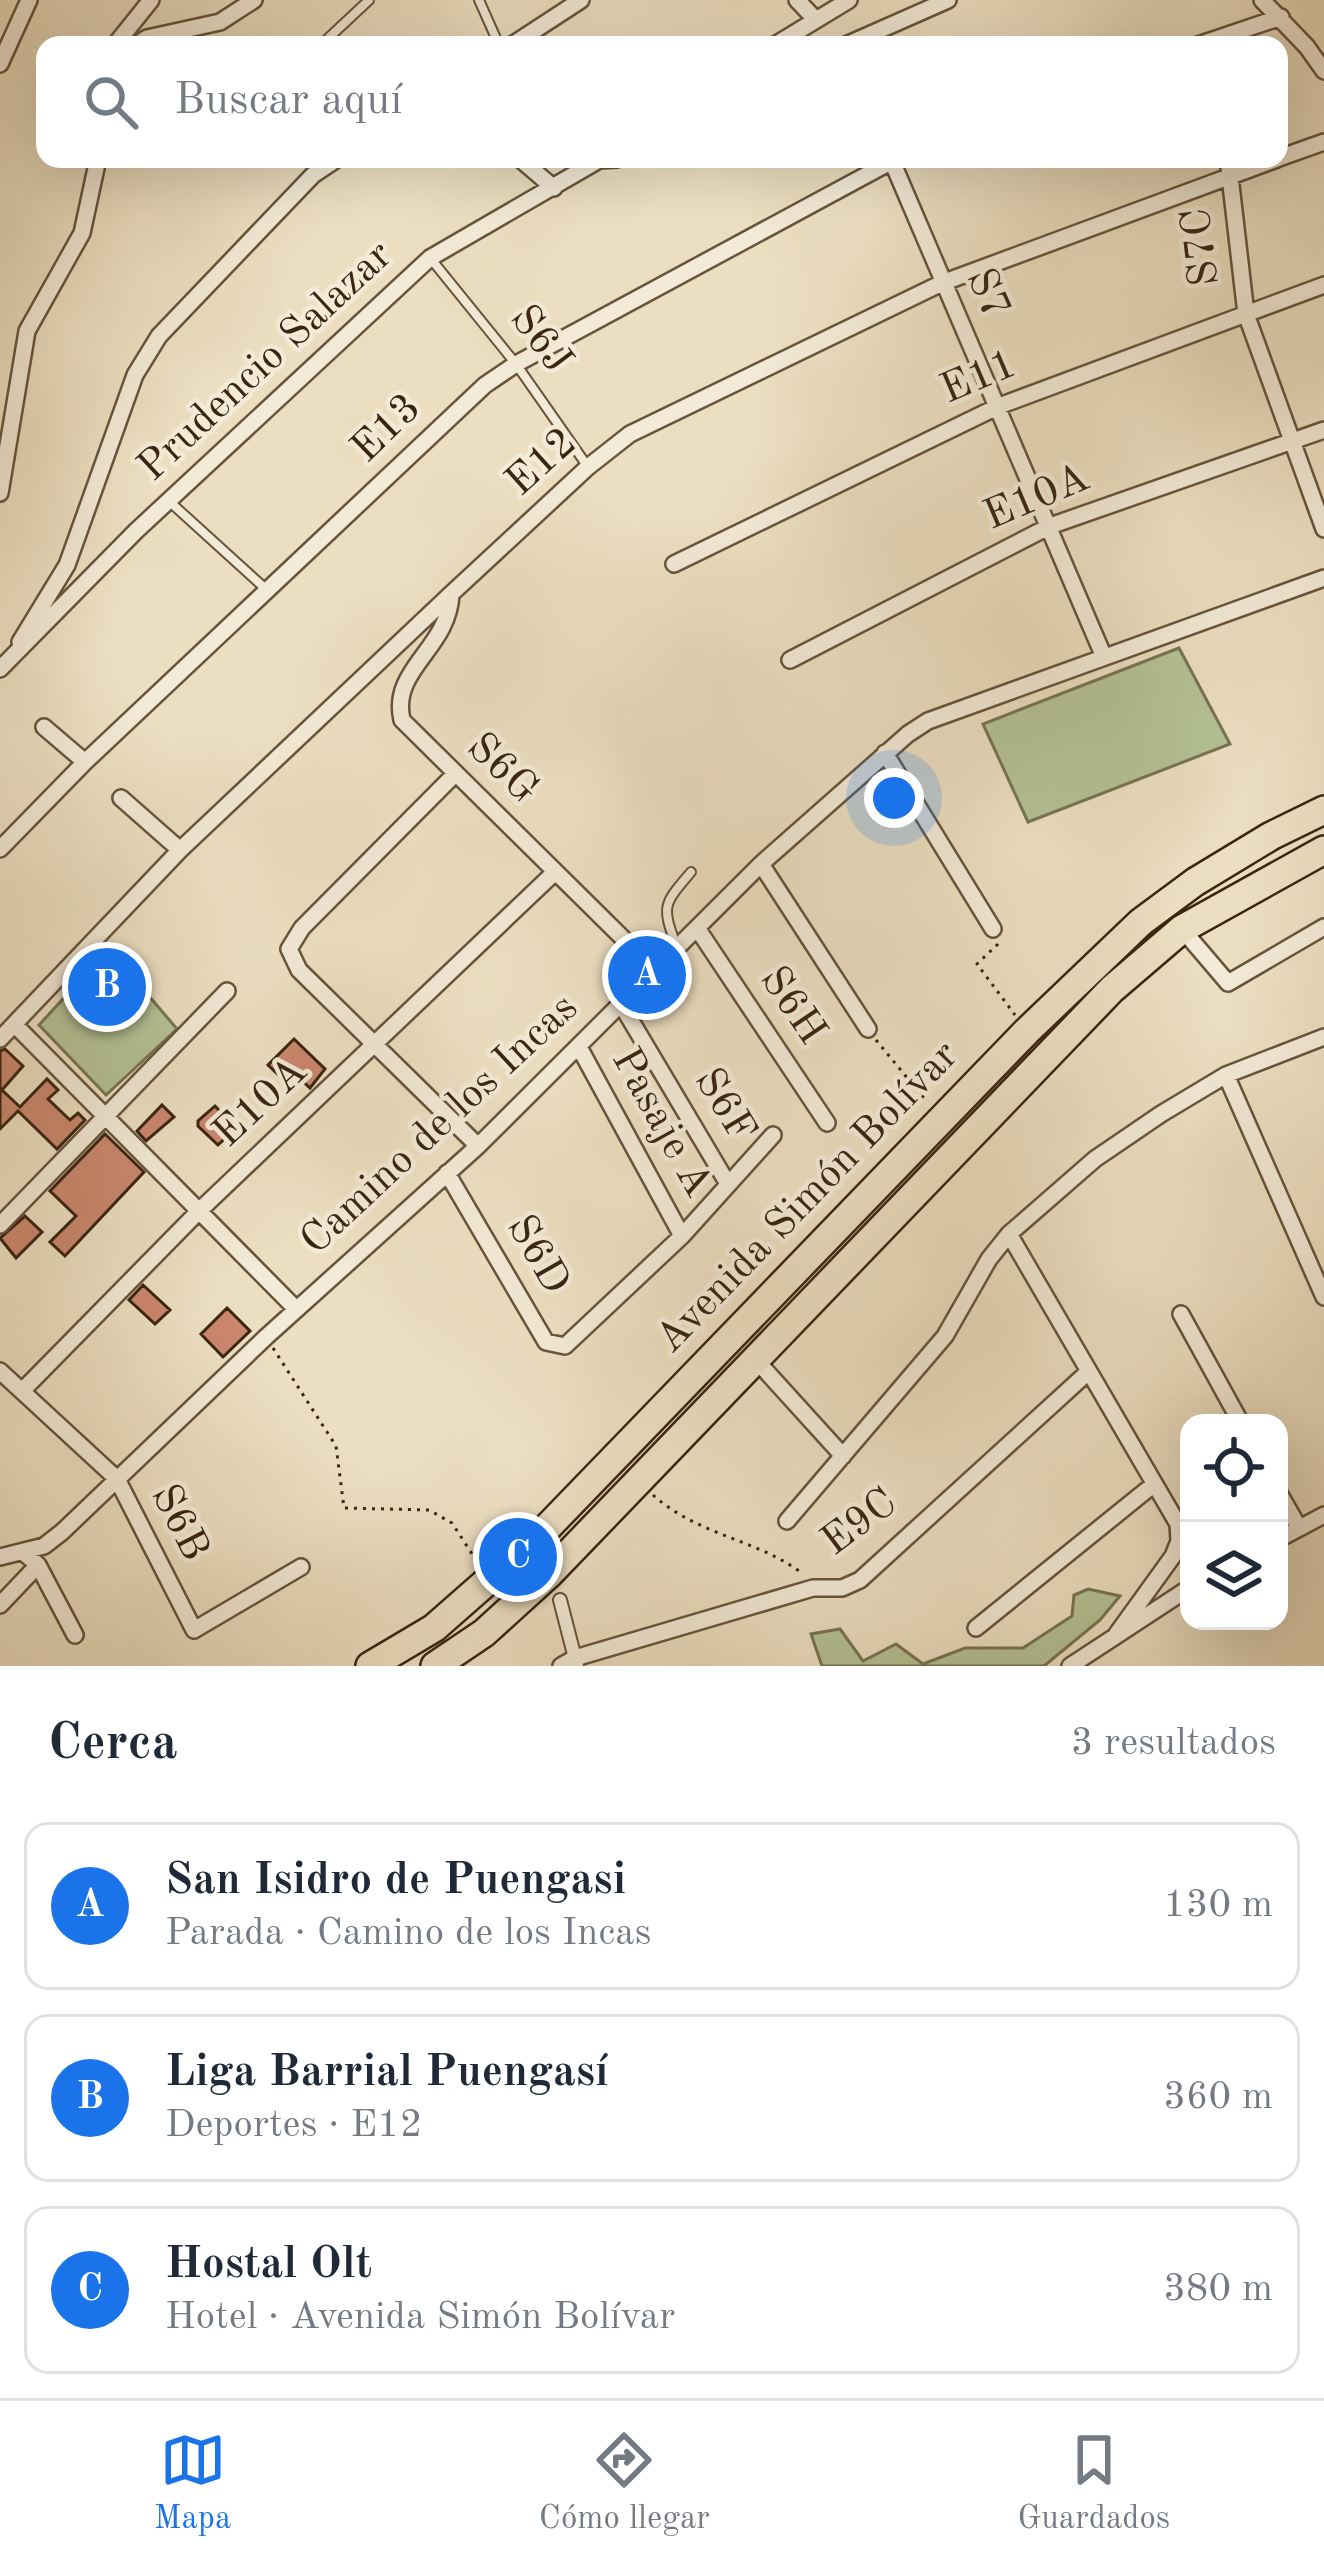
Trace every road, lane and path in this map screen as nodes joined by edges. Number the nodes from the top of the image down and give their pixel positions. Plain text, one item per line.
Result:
1 (29, 0) edge
2 (151, 0) edge
3 (254, 0) edge
4 (368, 0) edge
5 (478, 0) edge
6 (581, 0) edge
7 (797, 0) edge
8 (849, 0) edge
9 (948, 0) edge
10 (1262, 0) edge
11 (1281, 17) junction
12 (816, 20) junction
13 (123, 36) edge
14 (156, 36) edge
15 (330, 36) edge
16 (495, 36) edge
17 (542, 36) edge
18 (790, 36) edge
19 (866, 36) edge
20 (1230, 36) edge
21 (0, 64) edge
22 (1324, 71) edge
23 (1324, 142) edge
24 (1288, 155) edge
25 (96, 168) edge
26 (325, 168) edge
27 (531, 168) edge
28 (583, 168) edge
29 (878, 168) edge
30 (896, 168) edge
31 (1227, 168) edge
32 (1229, 168) edge
33 (554, 188) junction
34 (430, 258) junction
35 (942, 284) junction
36 (1324, 285) edge
37 (1246, 314) junction
38 (516, 364) junction
39 (999, 406) junction
40 (1324, 430) edge
41 (1292, 442) junction
42 (588, 467) junction
43 (0, 493) edge
44 (170, 502) junction
45 (1050, 526) junction
46 (1324, 530) edge
47 (674, 564) dead end
48 (1324, 578) edge
49 (269, 592) junction
50 (451, 594) junction
51 (16, 650) junction
52 (1104, 657) junction
53 (790, 660) dead end
54 (0, 669) edge
55 (44, 727) dead end
56 (885, 753) junction
57 (85, 762) junction
58 (455, 774) junction
59 (122, 798) dead end
60 (1324, 810) edge
61 (0, 849) edge
62 (181, 850) junction
63 (1324, 850) edge
64 (761, 864) junction
65 (555, 872) junction
66 (691, 872) dead end
67 (1324, 926) edge
68 (697, 928) junction
69 (993, 929) joint
70 (1182, 929) junction
71 (677, 946) junction
72 (652, 968) junction
73 (226, 991) dead end
74 (621, 1004) junction
75 (14, 1025) junction
76 (868, 1029) joint
77 (1027, 1031) junction
78 (1324, 1037) edge
79 (0, 1039) edge
80 (375, 1045) junction
81 (578, 1046) junction
82 (1226, 1075) junction
83 (107, 1116) junction
84 (942, 1121) junction
85 (827, 1123) dead end
86 (773, 1135) dead end
87 (478, 1146) junction
88 (447, 1173) junction
89 (728, 1184) junction
90 (199, 1211) junction
91 (0, 1226) edge
92 (1009, 1234) junction
93 (682, 1236) junction
94 (1324, 1297) edge
95 (296, 1309) junction
96 (1180, 1314) dead end
97 (266, 1336) junction
98 (755, 1359) junction
99 (0, 1371) edge
100 (1088, 1373) junction
101 (22, 1390) junction
102 (1235, 1414) edge
103 (844, 1456) junction
104 (117, 1480) junction
105 (638, 1482) junction
106 (1154, 1485) junction
107 (1288, 1509) edge
108 (1324, 1515) edge
109 (787, 1522) dead end
110 (1299, 1528) junction
111 (1288, 1534) edge
112 (24, 1553) junction
113 (0, 1557) edge
114 (38, 1565) junction
115 (301, 1568) dead end
116 (491, 1581) junction
117 (813, 1588) junction
118 (1180, 1594) edge
119 (560, 1600) dead end
120 (0, 1605) edge
121 (976, 1628) dead end
122 (75, 1635) dead end
123 (1116, 1635) junction
124 (571, 1663) edge
125 (370, 1666) edge
126 (435, 1666) edge
127 (1070, 1666) edge

1 - 21 street
2 - 13 street
3 - 14 street
4 - 15 lane
5 - 16 lane
6 - 17 street
7 - 12 street
8 - 12 street
9 - 19 street
10 - 11 street
11 - 20 street
11 - 22 street
12 - 18 street
23 - 24 street, E12
25 - 43 street
26 - 51 street
27 - 33 street
28 - 33 street, Prudencio Salazar
29 - 38 street, E13
30 - 35 street, S7
31 - 35 street, E12
32 - 37 street, S7C
33 - 34 street, Prudencio Salazar
34 - 38 lane, S6J
34 - 44 street, Prudencio Salazar
35 - 39 street, S7
35 - 42 street, E12
36 - 37 street, E11
37 - 39 street, E11
37 - 41 street, S7C
38 - 42 lane, S6J
38 - 49 street, E13
39 - 45 street, S7
39 - 47 street, E11
40 - 41 street, E10A
41 - 45 street, E10A
41 - 46 street, S7C
42 - 50 street, E12
44 - 49 lane
44 - 51 street, Prudencio Salazar
45 - 52 street, S7
45 - 53 street, E10A
48 - 52 street, Camino de los Incas
49 - 57 street, E13
50 - 58 street, S6G
50 - 62 street, E12
51 - 54 street, Prudencio Salazar
52 - 56 street, Camino de los Incas
55 - 57 street
56 - 64 street, Camino de los Incas
56 - 69 street
57 - 61 street, E13
58 - 65 street, S6G
58 - 80 street
59 - 62 street
60 - 77 highway, Avenida Simón Bolívar
62 - 75 street, E12
63 - 70 highway, Avenida Simón Bolívar
64 - 68 street, Camino de los Incas
64 - 76 street
65 - 72 street, S6G
65 - 80 street, E10A
66 - 71 lane
67 - 70 street
68 - 71 street, Camino de los Incas
68 - 85 street, S6H
69 - 77 path
70 - 98 highway, Avenida Simón Bolívar
71 - 72 street, Camino de los Incas
72 - 74 street, Camino de los Incas
73 - 83 street
74 - 81 street, Camino de los Incas
74 - 89 street, S6F
75 - 79 street, E12
75 - 83 street
76 - 84 path
77 - 84 highway, Avenida Simón Bolívar
78 - 82 street
80 - 87 street
80 - 90 street, E10A
81 - 87 street, Camino de los Incas
81 - 93 street, Pasaje A
82 - 92 street
82 - 94 street
83 - 90 street
83 - 91 street
84 - 116 highway, Avenida Simón Bolívar
86 - 89 street, Pasaje A
87 - 88 street, Camino de los Incas
88 - 93 street, S6D
88 - 95 street, Camino de los Incas
89 - 93 street, Pasaje A
90 - 95 street
90 - 101 street, E10A
92 - 100 street
92 - 103 street
95 - 97 street, Camino de los Incas
96 - 102 street
97 - 104 street, Camino de los Incas
97 - 116 path
98 - 103 street
98 - 105 highway, Avenida Simón Bolívar
99 - 101 street, S6B
100 - 106 street
100 - 117 street, E9C
101 - 104 street, S6B
103 - 109 street
104 - 112 street, Camino de los Incas
104 - 115 street, S6B
105 - 117 path
105 - 126 highway, Avenida Simón Bolívar
106 - 121 street
106 - 123 street
107 - 110 street
108 - 110 street
110 - 111 street
112 - 113 street, Camino de los Incas
112 - 114 street
114 - 120 street
114 - 122 street
116 - 125 highway, Avenida Simón Bolívar
117 - 124 street, E9C
118 - 123 street
119 - 124 street
123 - 127 street

